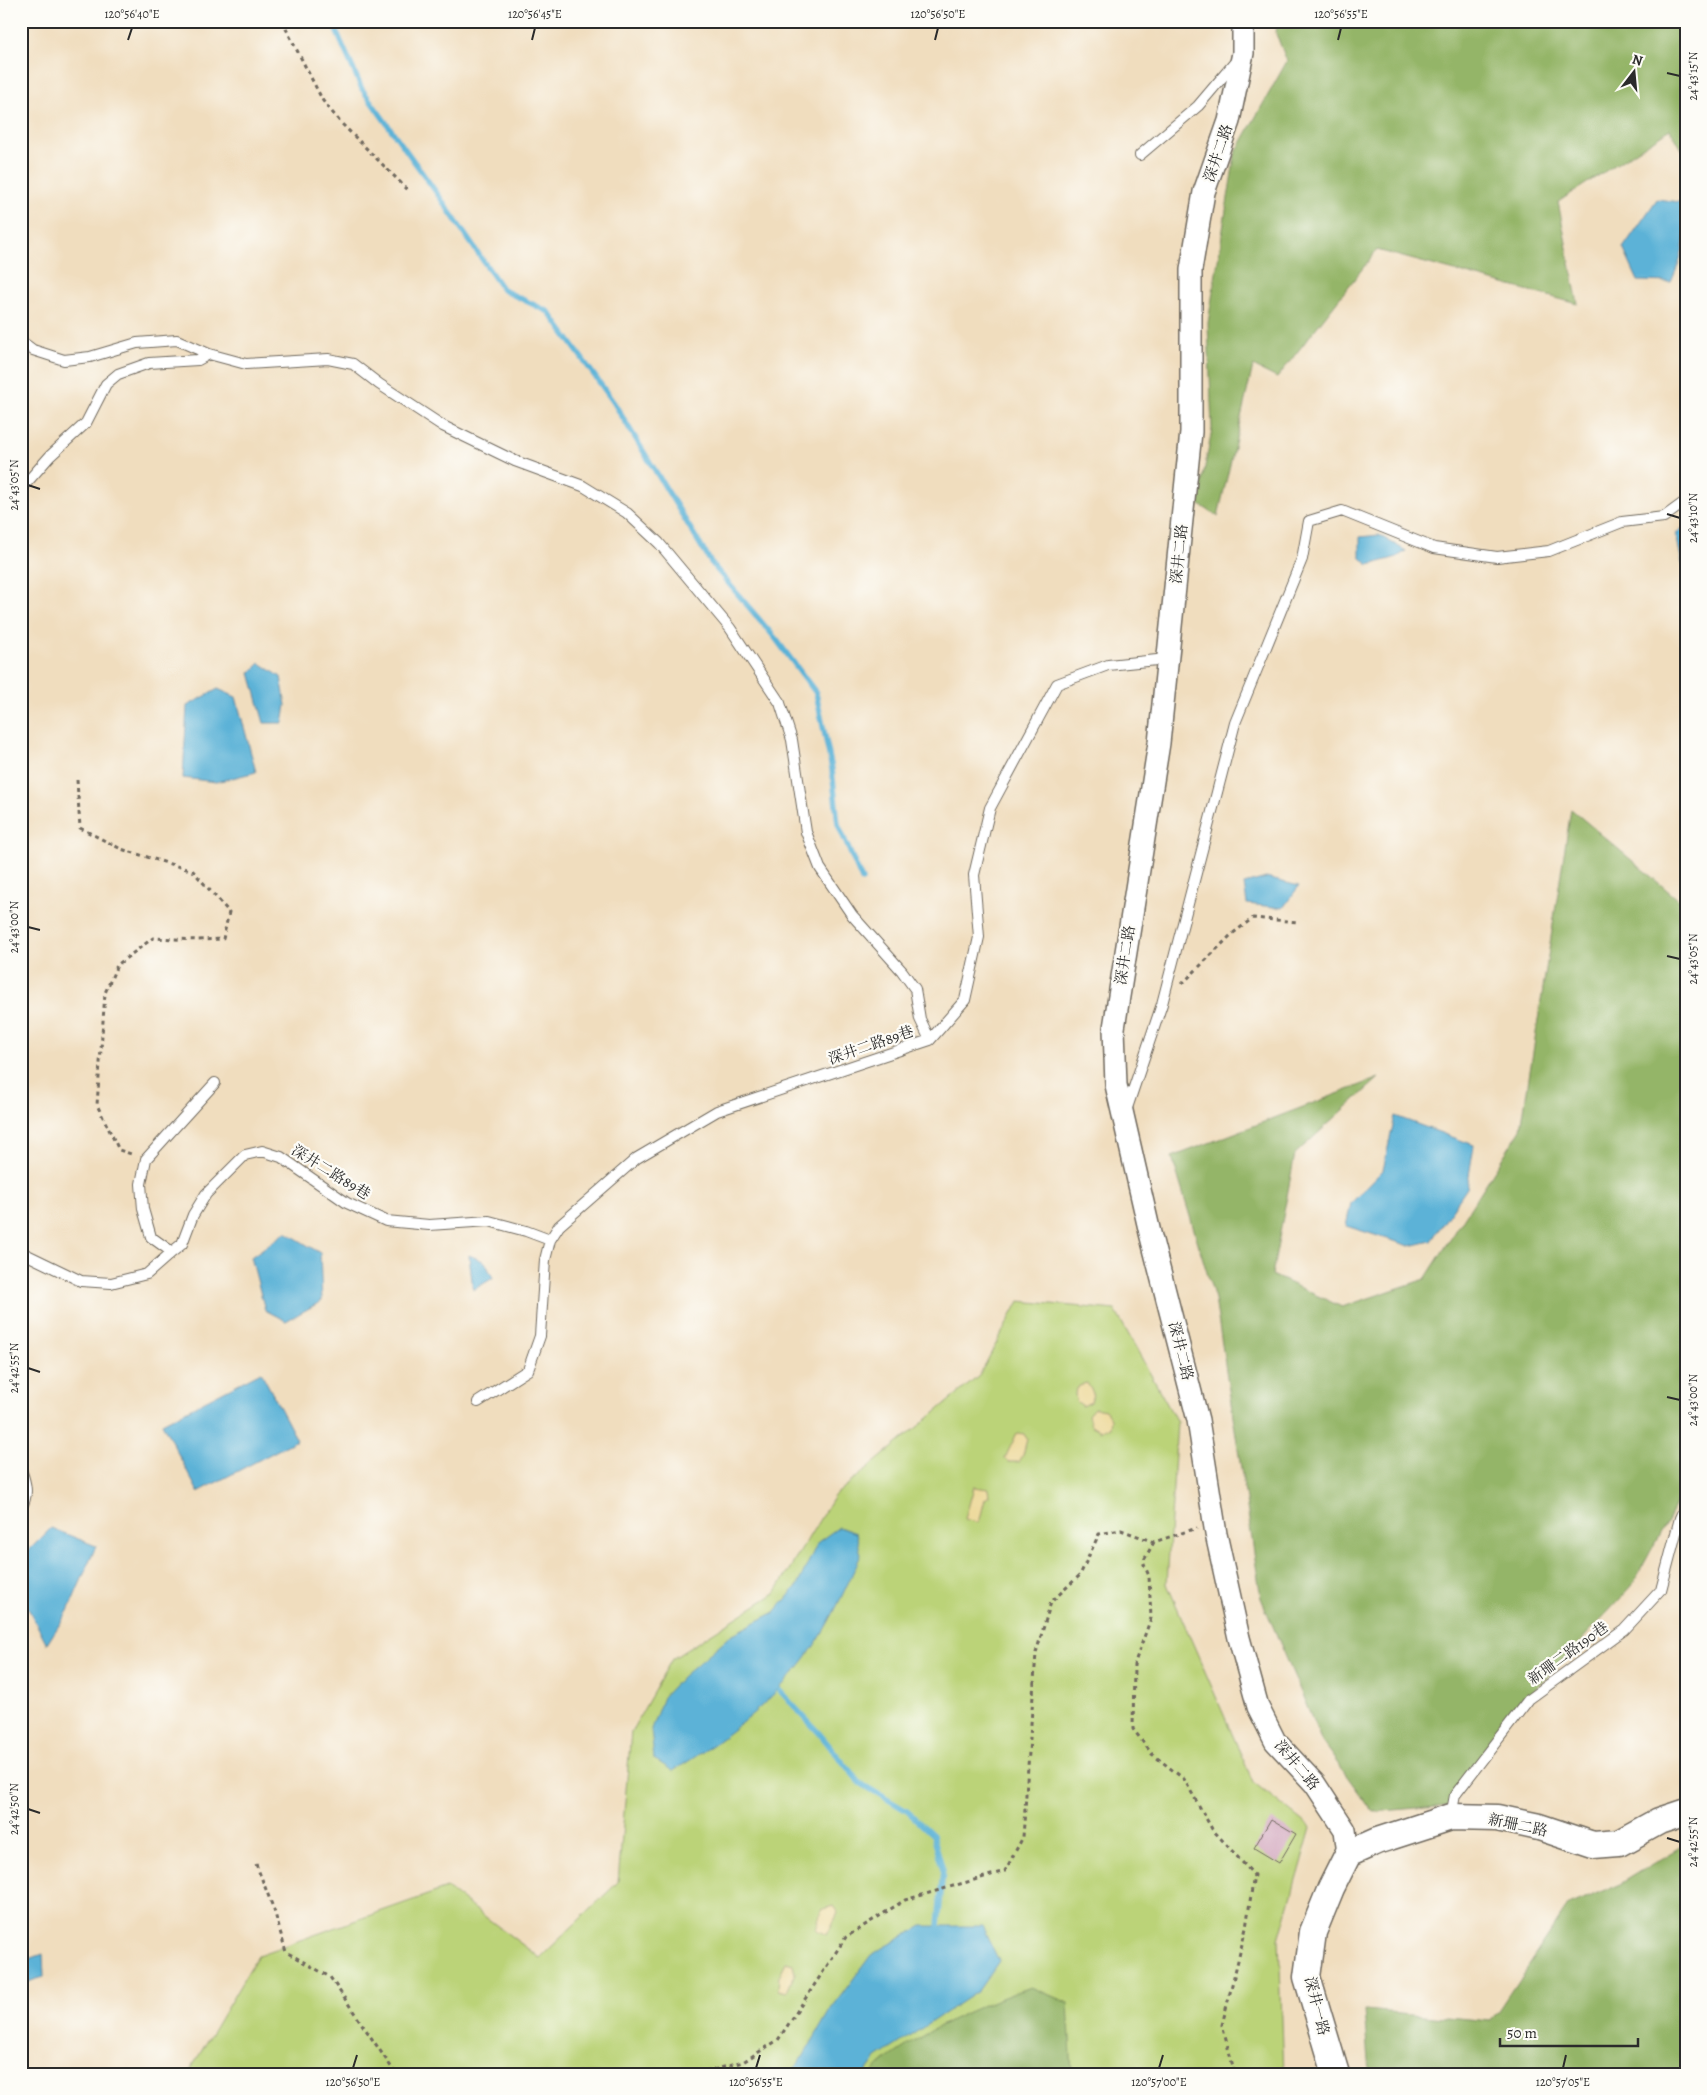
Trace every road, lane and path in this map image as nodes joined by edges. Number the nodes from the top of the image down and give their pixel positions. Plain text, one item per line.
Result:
1 (282, 21) edge
2 (1243, 21) edge
3 (1243, 53) junction
4 (1140, 155) dead end
5 (409, 191) dead end
6 (21, 341) edge
7 (209, 354) junction
8 (21, 489) edge
9 (1686, 501) edge
10 (1168, 659) junction
11 (77, 780) dead end
12 (1298, 922) dead end
13 (1162, 1004) junction
14 (930, 1040) junction
15 (215, 1083) dead end
16 (1123, 1119) junction
17 (146, 1159) junction
18 (550, 1240) junction
19 (21, 1252) edge
20 (172, 1252) junction
21 (478, 1402) dead end
22 (21, 1470) edge
23 (1686, 1505) edge
24 (21, 1508) edge
25 (1215, 1523) junction
26 (1154, 1542) junction
27 (1686, 1812) edge
28 (1451, 1817) junction
29 (1348, 1854) junction
30 (256, 1864) dead end
31 (396, 2074) edge
32 (698, 2074) edge
33 (1236, 2074) edge
34 (1336, 2074) edge

1 - 5 path
2 - 3 street, 深井二路
3 - 4 lane
3 - 10 street, 深井二路
6 - 7 lane
7 - 8 lane
7 - 14 lane
9 - 13 lane
10 - 14 lane, 深井二路89巷
10 - 16 street, 深井二路
11 - 17 path
12 - 13 path
13 - 16 lane
14 - 18 lane, 深井二路89巷
15 - 17 lane
16 - 25 street, 深井二路
17 - 20 lane
18 - 20 lane, 深井二路89巷
18 - 21 lane, 深井二路89巷
19 - 20 lane, 深井二路89巷
22 - 24 lane
23 - 28 lane, 新珊二路190巷
25 - 26 path
25 - 29 street, 深井二路
26 - 32 path
26 - 33 path
27 - 28 street, 新珊二路
28 - 29 street, 新珊二路
29 - 34 street, 深井一路
30 - 31 path

